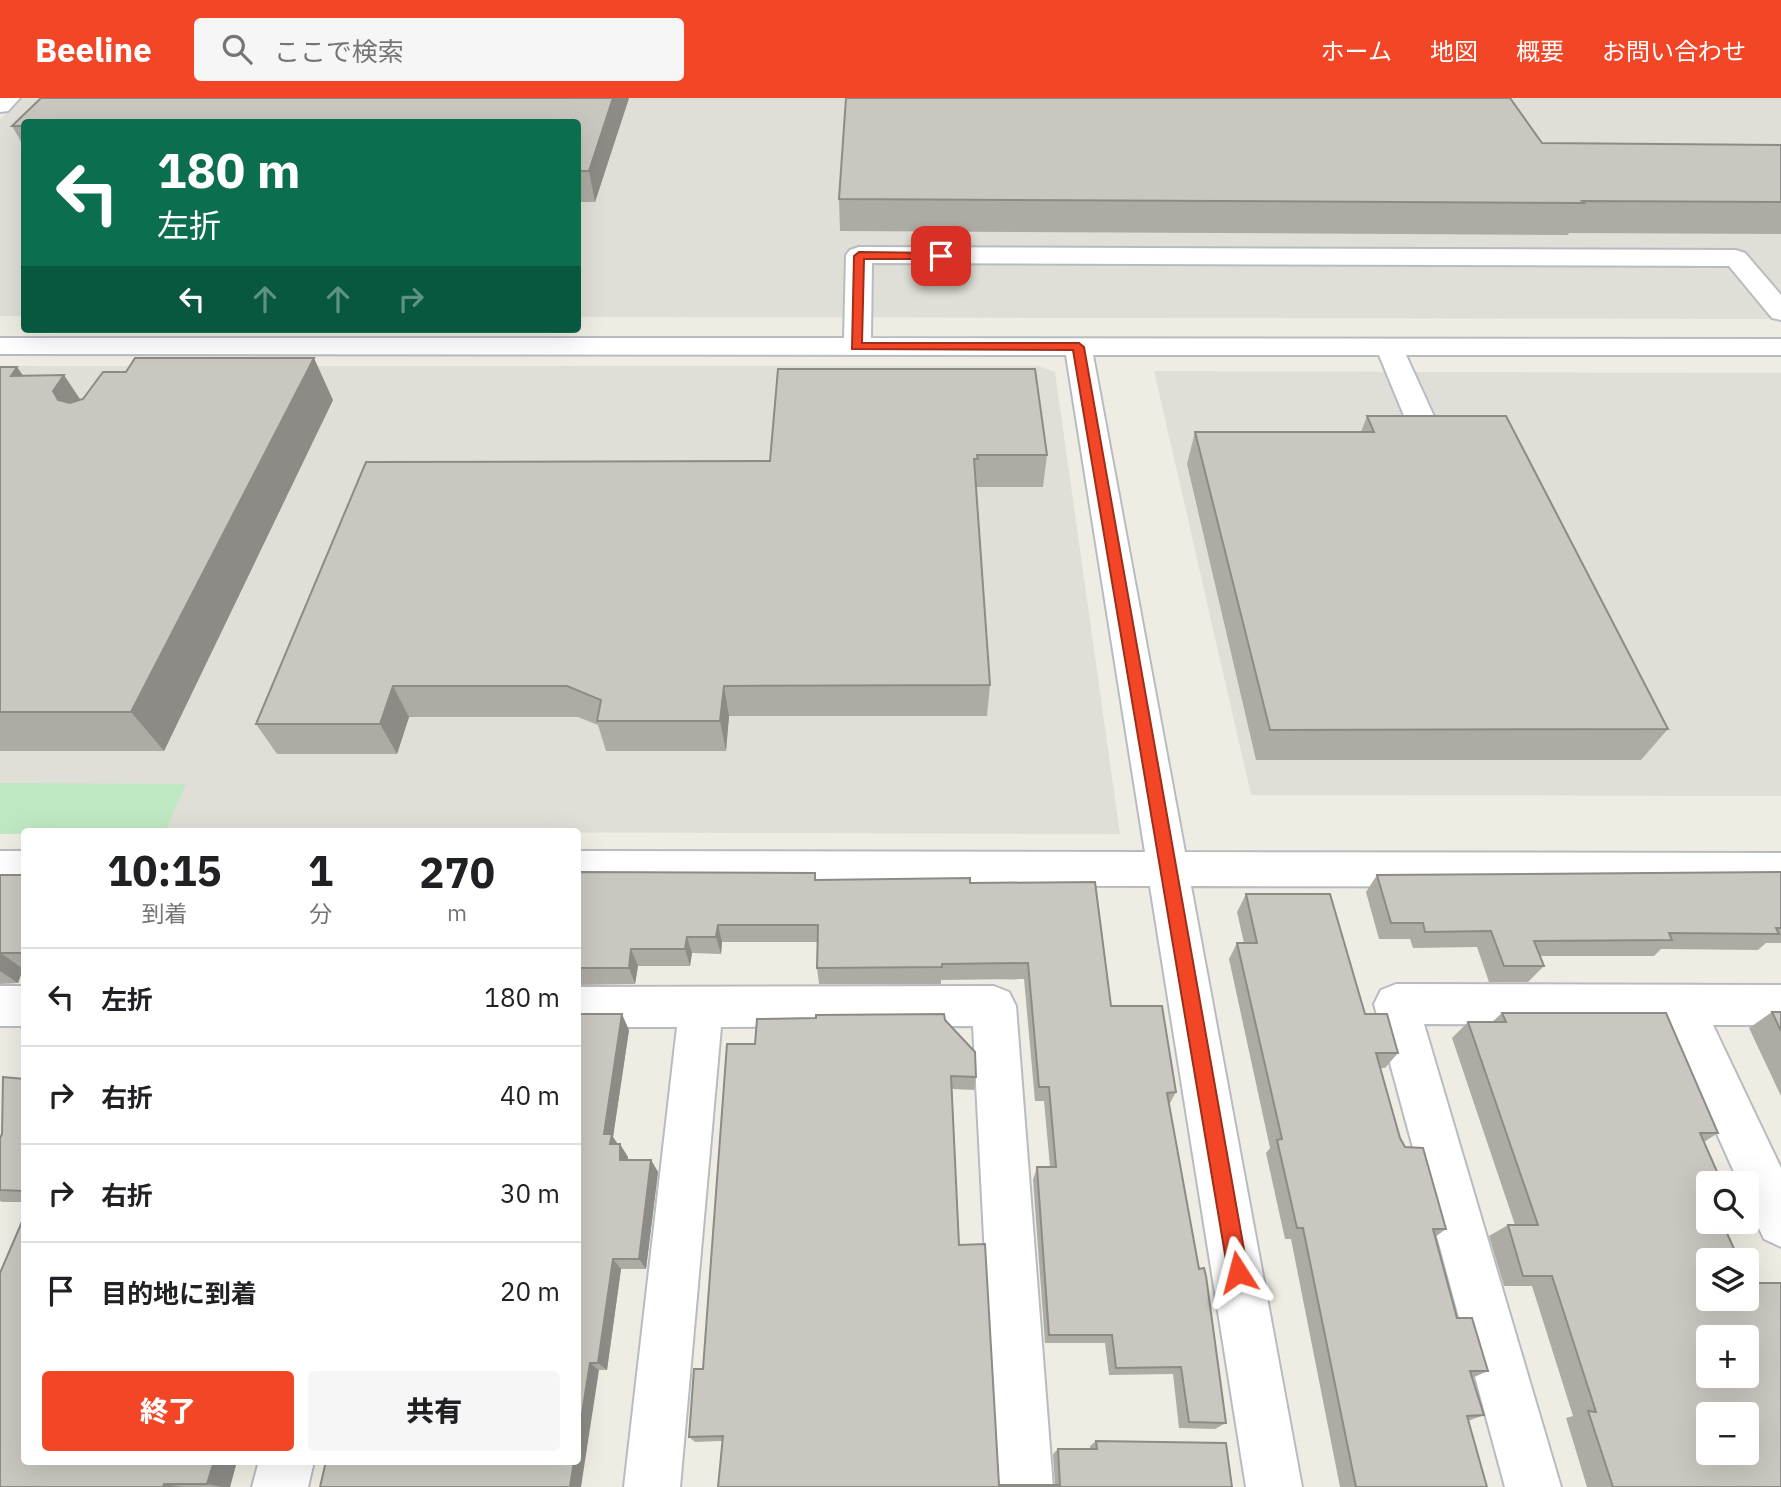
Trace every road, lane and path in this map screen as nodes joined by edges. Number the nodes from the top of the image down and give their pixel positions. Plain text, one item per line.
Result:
1 (9, 98) edge
2 (0, 106) edge
3 (1781, 312) edge
4 (0, 346) edge
5 (856, 347) junction
6 (1079, 347) junction
7 (1389, 347) junction
8 (1781, 347) edge
9 (157, 348) edge
10 (1422, 423) edge
11 (0, 867) edge
12 (21, 867) edge
13 (581, 868) edge
14 (1170, 869) junction
15 (1781, 870) edge
16 (1681, 1004) junction
17 (1781, 1005) edge
18 (0, 1006) edge
19 (21, 1006) edge
20 (581, 1007) edge
21 (701, 1007) junction
22 (1781, 1222) edge
23 (286, 1465) edge
24 (280, 1487) edge
25 (652, 1487) edge
26 (1025, 1487) edge
27 (1274, 1487) edge
28 (1533, 1487) edge

1 - 2 street
3 - 5 street
4 - 9 street
5 - 6 street
5 - 9 street
6 - 7 street
6 - 14 street
7 - 8 street
7 - 10 street
11 - 12 street
13 - 14 street
14 - 15 street
14 - 27 street
16 - 17 street
16 - 22 street
16 - 28 street
18 - 19 street
20 - 21 street
21 - 25 street
21 - 26 street
23 - 24 street

